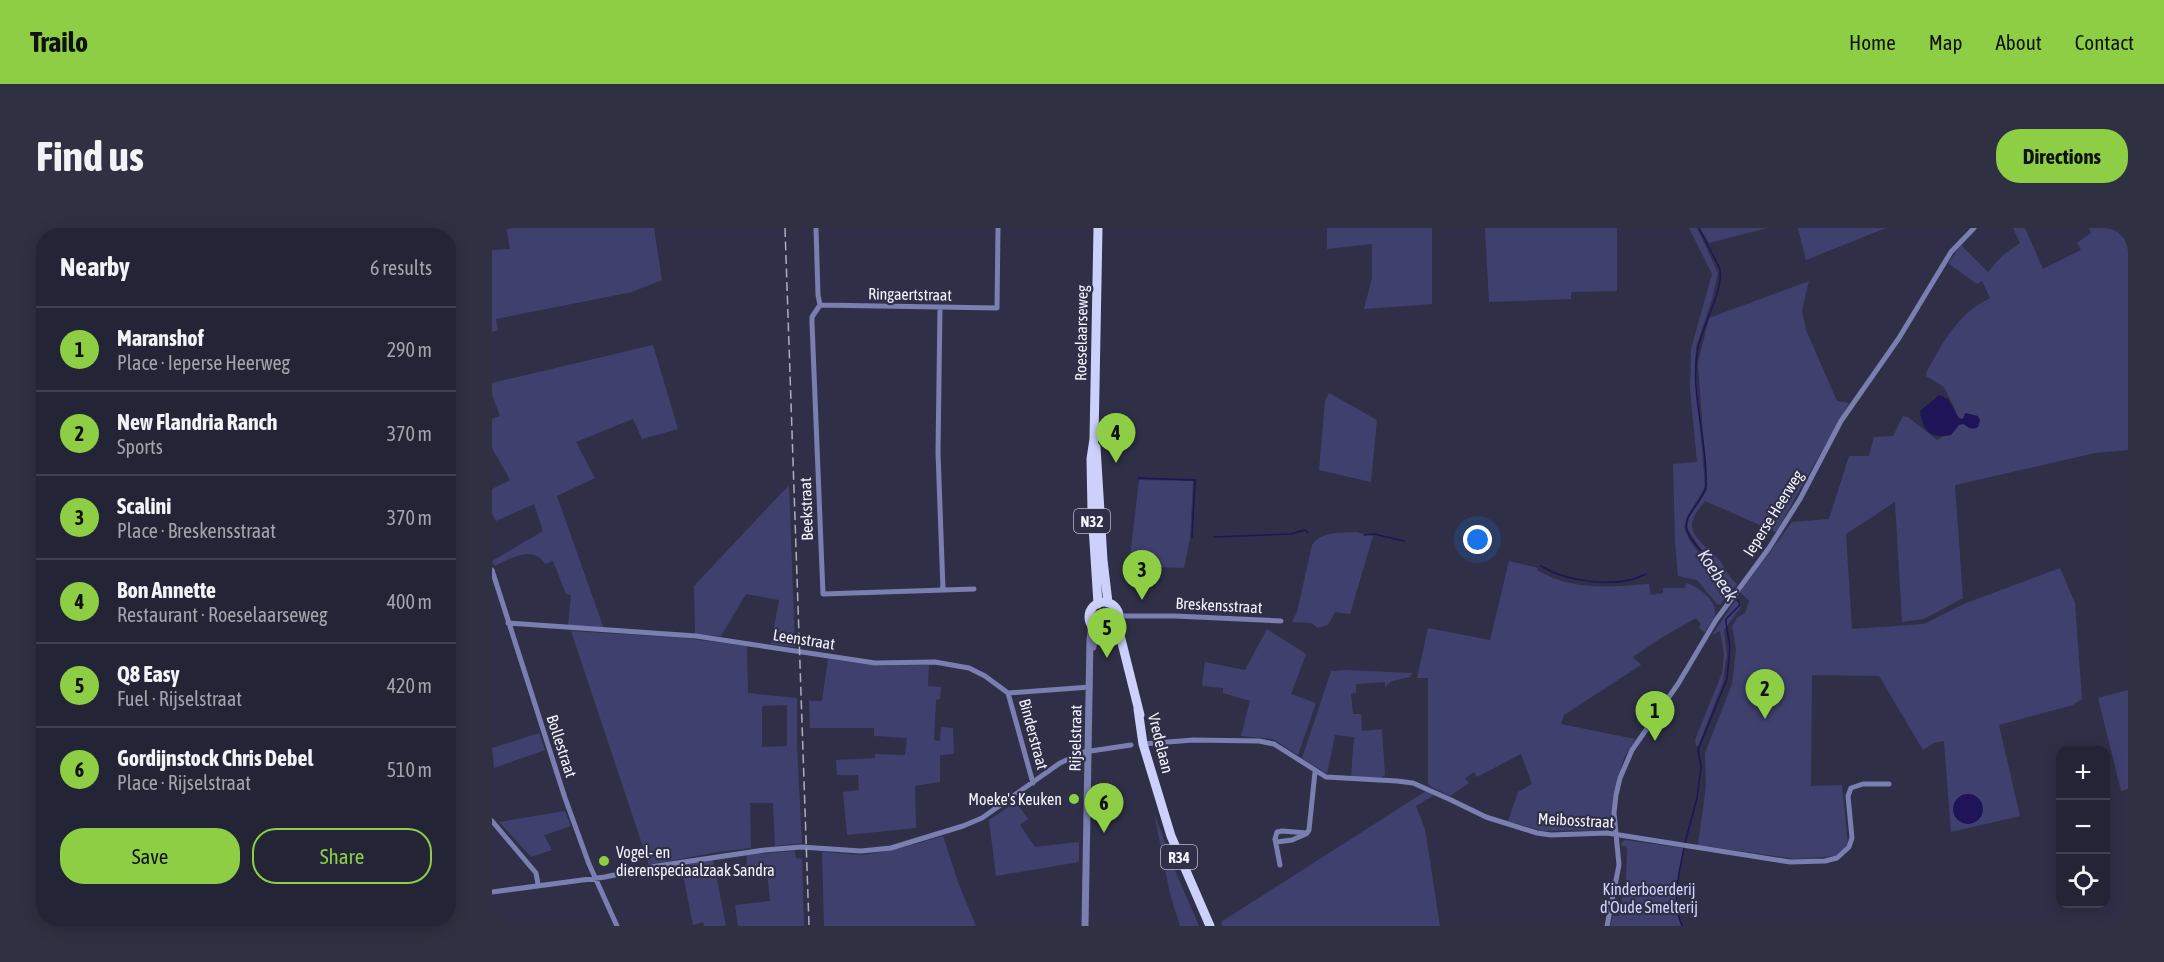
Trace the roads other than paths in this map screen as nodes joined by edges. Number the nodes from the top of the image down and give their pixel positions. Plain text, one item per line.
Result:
1 (816, 228) edge
2 (998, 228) edge
3 (1098, 228) edge
4 (1971, 229) edge
5 (820, 305) junction
6 (940, 308) junction
7 (1094, 439) junction
8 (492, 572) edge
9 (974, 588) dead end
10 (943, 590) junction
11 (1108, 603) junction
12 (1098, 604) junction
13 (1118, 620) junction
14 (1281, 621) dead end
15 (508, 623) junction
16 (1092, 626) junction
17 (1104, 632) junction
18 (1124, 650) junction
19 (1091, 658) junction
20 (1090, 687) junction
21 (1008, 693) junction
22 (1146, 743) junction
23 (1131, 745) dead end
24 (1089, 750) junction
25 (1315, 772) junction
26 (1033, 783) junction
27 (1889, 784) dead end
28 (492, 821) edge
29 (1307, 833) junction
30 (1617, 835) junction
31 (1277, 842) junction
32 (1280, 865) dead end
33 (595, 878) junction
34 (538, 884) junction
35 (492, 892) edge
36 (617, 926) edge
37 (1085, 926) edge
38 (1210, 926) edge
39 (1607, 926) edge

1 - 5 street
2 - 6 street, Ringaertstraat
3 - 7 main road, Roeselaarseweg / N32
4 - 30 street, Ieperse Heerweg
5 - 6 street, Ringaertstraat
5 - 10 street, Beekstraat
6 - 10 street
7 - 11 main road, Roeselaarseweg / N32
7 - 12 main road, Roeselaarseweg / N32
8 - 15 street, Bollestraat
9 - 10 street, Beekstraat
11 - 12 main road
11 - 13 main road
12 - 16 main road, N32
13 - 14 street, Breskensstraat
13 - 17 main road, N32
13 - 18 main road, Vredelaan / R34
15 - 21 street, Leenstraat
15 - 33 street, Bollestraat
16 - 17 main road
16 - 19 street, Rijselstraat / N32
17 - 18 main road
17 - 19 street, Rijselstraat / N32
18 - 22 main road, Vredelaan / R34
19 - 20 street, Rijselstraat / N32
20 - 21 street
20 - 24 street, Rijselstraat / N32
21 - 26 street, Binderstraat
22 - 25 street, Meibosstraat
22 - 38 main road, Vredelaan / R34
23 - 24 street
24 - 26 street
24 - 37 street, Rijselstraat / N32
25 - 29 street
25 - 30 street, Meibosstraat
26 - 33 street
27 - 30 street, Meibosstraat
28 - 34 street
29 - 31 street
29 - 31 street
30 - 39 street, Ieperse Heerweg
31 - 32 street
33 - 34 street
33 - 36 street, Bollestraat
34 - 35 street

